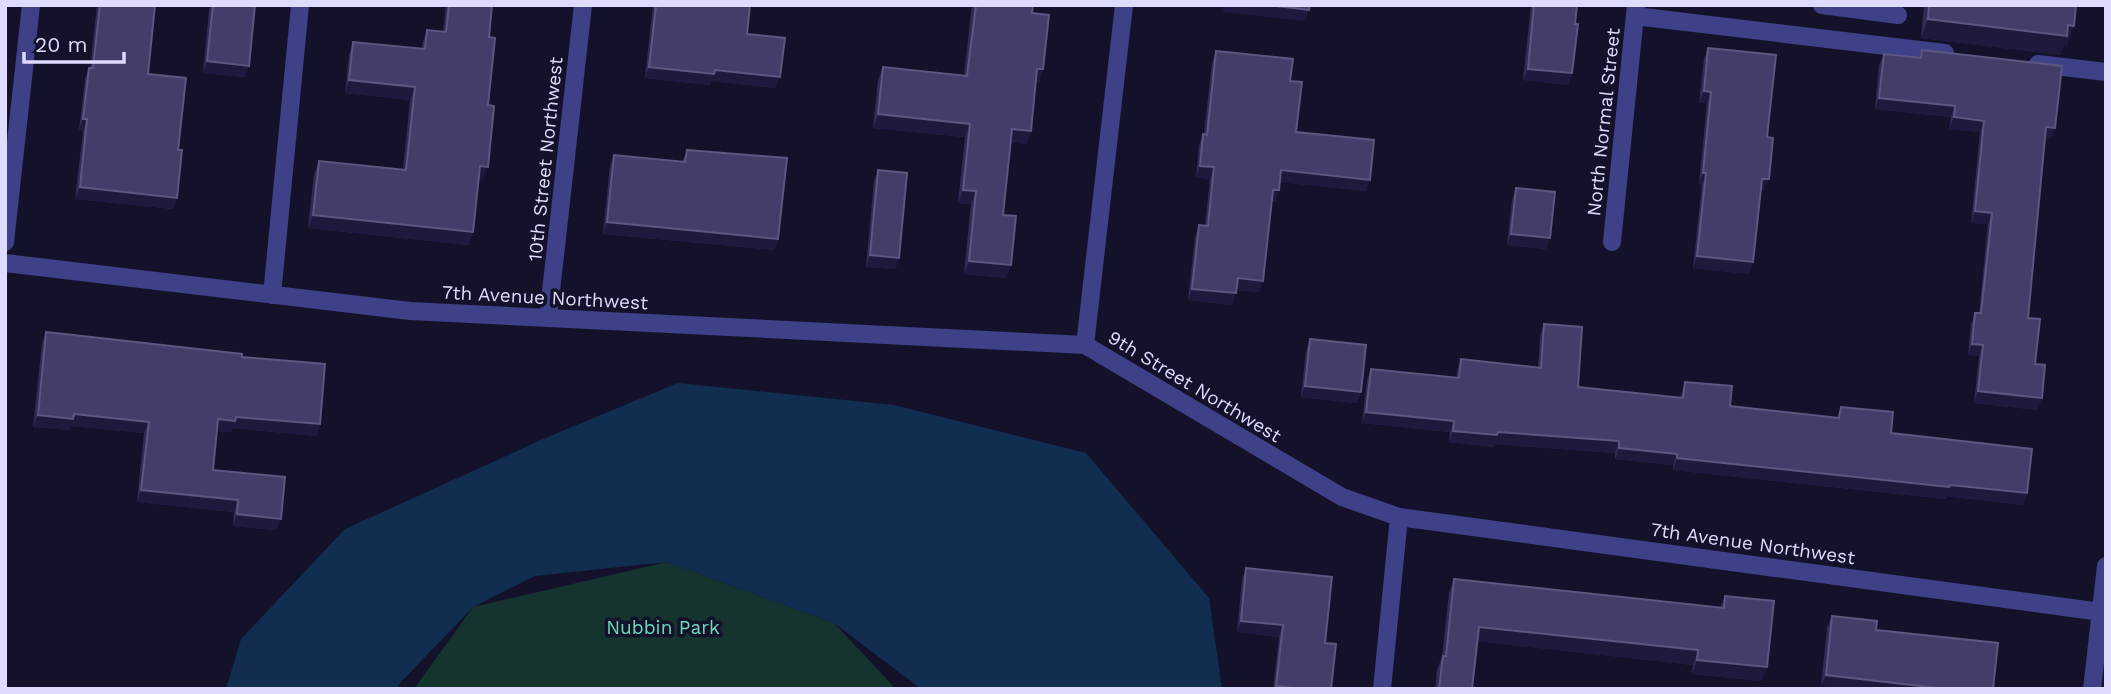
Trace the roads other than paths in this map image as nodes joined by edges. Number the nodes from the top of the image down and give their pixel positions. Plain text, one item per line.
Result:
1 (31, 5) edge
2 (300, 5) edge
3 (583, 5) edge
4 (1124, 5) edge
5 (1822, 5) edge
6 (1899, 10) edge
7 (1636, 11) edge
8 (1895, 47) junction
9 (1961, 55) edge
10 (2026, 63) edge
11 (2106, 72) edge
12 (5, 242) edge
13 (1612, 242) dead end
14 (5, 263) edge
15 (272, 295) junction
16 (548, 318) junction
17 (1085, 345) junction
18 (1399, 517) junction
19 (2106, 566) edge
20 (2101, 612) junction
21 (1381, 689) edge
22 (2092, 689) edge

1 - 12 street
2 - 15 street
3 - 16 street, 10th Street Northwest
4 - 17 street, 9th Street Northwest
5 - 6 street
6 - 8 street
7 - 8 street
7 - 13 street, North Normal Street
8 - 9 street
10 - 11 street
14 - 15 street, 7th Avenue Northwest
15 - 16 street, 7th Avenue Northwest
16 - 17 street, 7th Avenue Northwest
17 - 18 street, 9th Street Northwest
18 - 20 street, 7th Avenue Northwest
18 - 21 street
19 - 20 street
20 - 22 street

